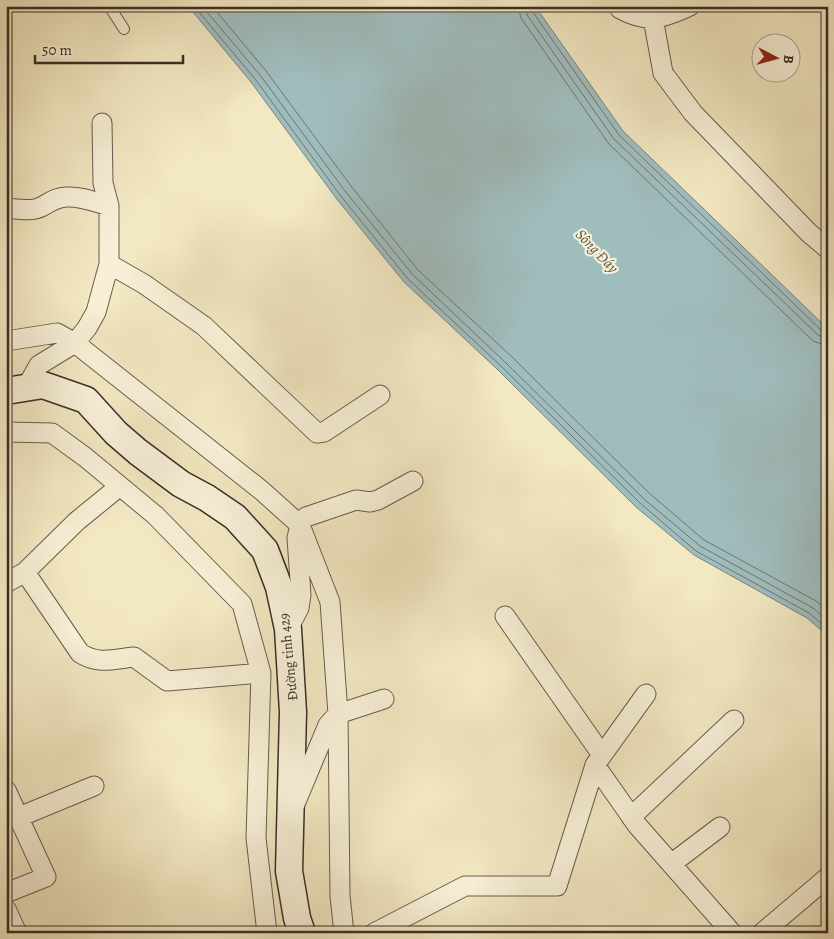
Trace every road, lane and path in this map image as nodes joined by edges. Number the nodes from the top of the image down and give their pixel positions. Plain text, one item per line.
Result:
1 (109, 6) edge
2 (619, 6) edge
3 (690, 6) edge
4 (654, 18) junction
5 (124, 29) dead end
6 (102, 123) dead end
7 (109, 206) junction
8 (6, 208) edge
9 (828, 249) edge
10 (108, 264) junction
11 (6, 341) edge
12 (75, 343) junction
13 (16, 390) edge
14 (380, 395) dead end
15 (6, 432) edge
16 (413, 481) dead end
17 (120, 486) junction
18 (300, 525) junction
19 (26, 572) junction
20 (6, 583) edge
21 (505, 616) dead end
22 (288, 629) junction
23 (261, 673) junction
24 (646, 694) dead end
25 (384, 699) dead end
26 (338, 714) junction
27 (734, 720) dead end
28 (599, 760) junction
29 (94, 786) dead end
30 (6, 790) edge
31 (291, 813) junction
32 (19, 817) junction
33 (631, 817) junction
34 (720, 827) dead end
35 (671, 864) junction
36 (828, 877) edge
37 (6, 893) edge
38 (6, 909) edge
39 (18, 933) edge
40 (267, 933) edge
41 (302, 933) edge
42 (344, 933) edge
43 (374, 933) edge
44 (732, 933) edge
45 (762, 933) edge

1 - 5 lane
2 - 4 street
3 - 4 street
4 - 9 street
6 - 7 street
7 - 8 street
7 - 10 street
10 - 12 street
10 - 14 street
11 - 12 street
12 - 13 street
12 - 18 street
13 - 22 main road, Đường tỉnh 429
15 - 17 street
16 - 18 street
17 - 19 street
17 - 23 street
18 - 22 street
18 - 26 street
19 - 20 street
19 - 23 street
21 - 28 street
22 - 31 main road, Đường tỉnh 429
23 - 40 street
24 - 28 street
25 - 26 street
26 - 31 street
26 - 42 street
27 - 33 street
28 - 33 street
28 - 43 street
29 - 32 street
30 - 32 street
31 - 41 main road, Đường tỉnh 429
32 - 37 street
33 - 35 street
34 - 35 street
35 - 44 street
36 - 45 street
38 - 39 street

